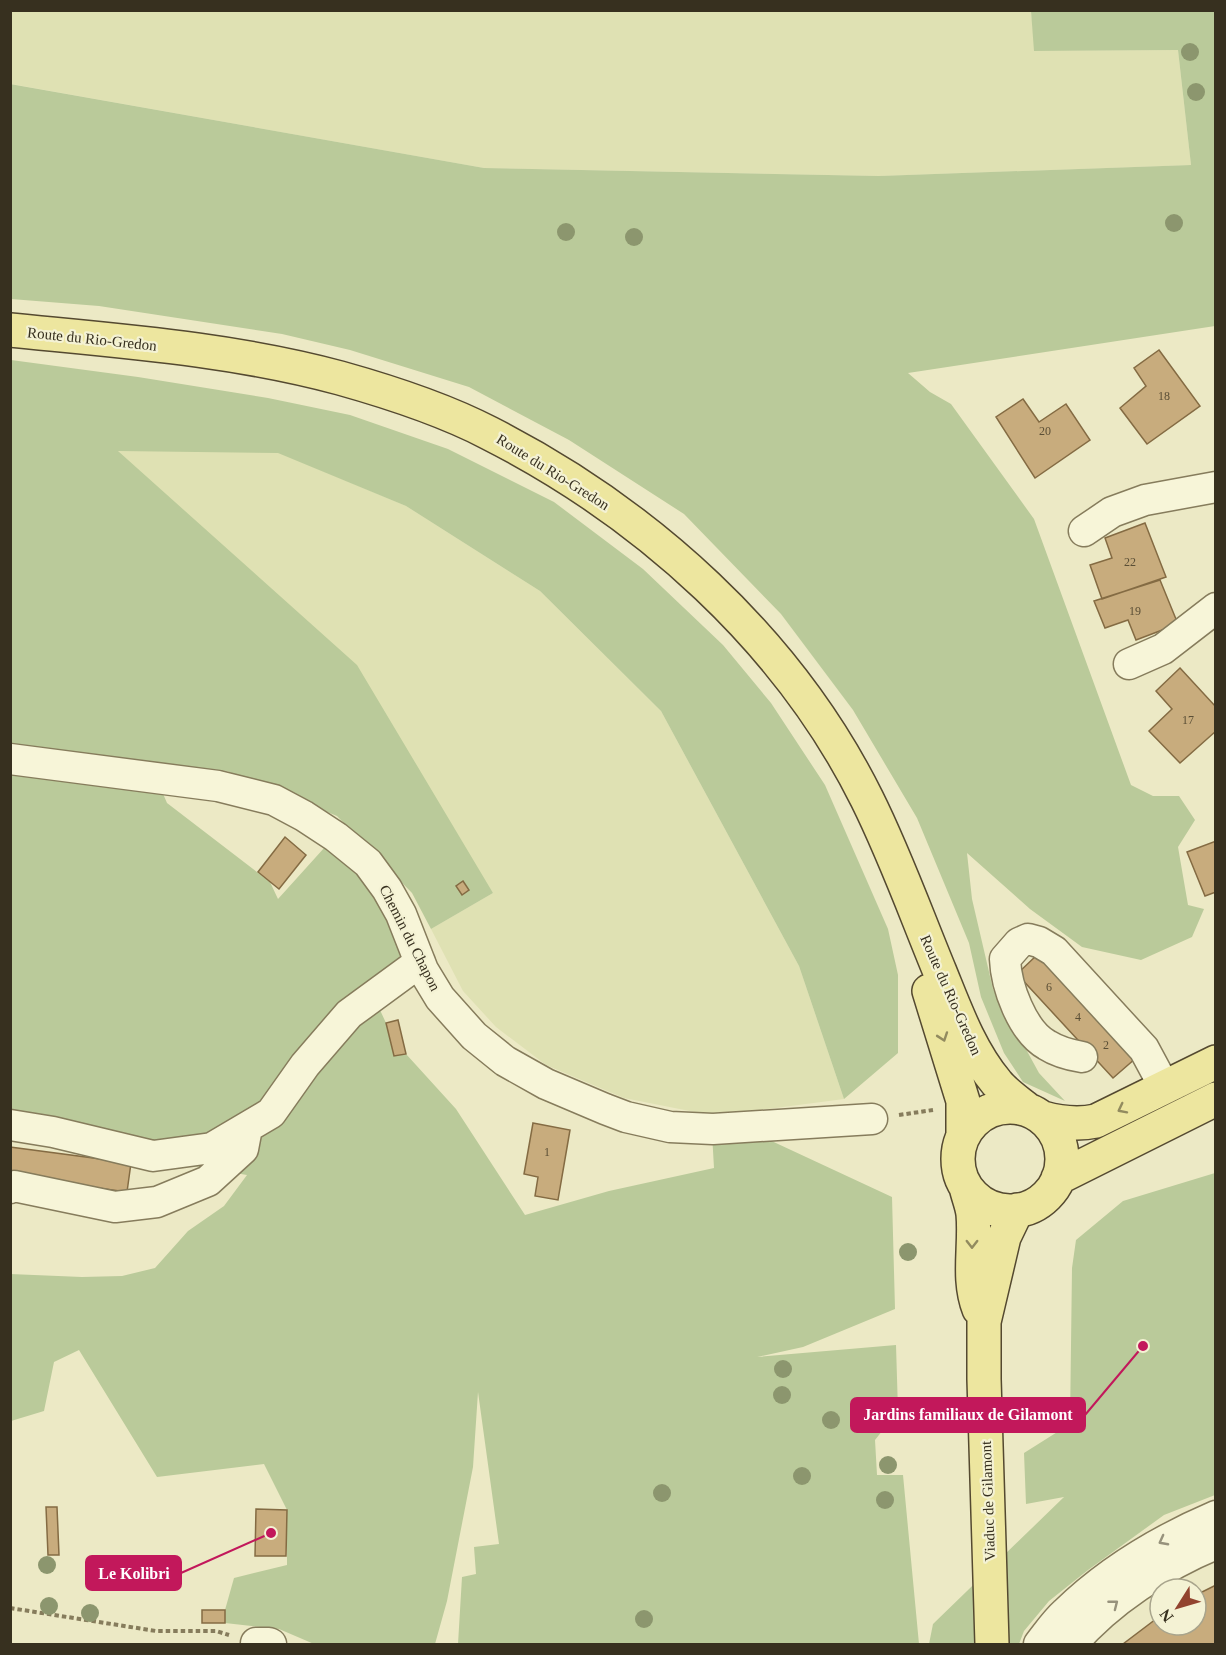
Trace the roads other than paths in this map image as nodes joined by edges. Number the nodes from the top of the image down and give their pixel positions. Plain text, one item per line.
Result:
1 (10, 330) edge
2 (1215, 487) edge
3 (1084, 531) dead end
4 (1215, 608) edge
5 (1129, 664) dead end
6 (10, 759) edge
7 (909, 899) junction
8 (420, 962) junction
9 (1214, 1056) edge
10 (1082, 1057) dead end
11 (1165, 1088) junction
12 (1214, 1100) edge
13 (1035, 1114) junction
14 (873, 1119) dead end
15 (10, 1125) edge
16 (247, 1128) junction
17 (963, 1135) junction
18 (1058, 1179) junction
19 (966, 1186) junction
20 (10, 1188) edge
21 (1017, 1210) junction
22 (984, 1322) junction
23 (1215, 1516) edge
24 (1215, 1544) edge
25 (992, 1644) edge
26 (1039, 1644) edge
27 (1072, 1644) edge

1 - 7 main road, Route du Rio-Gredon
2 - 3 street
4 - 5 street
6 - 8 street, Chemin du Chapon
7 - 13 main road, Route du Rio-Gredon
7 -> 17 main road, Route du Rio-Gredon
8 - 14 street, Chemin du Chapon
8 - 16 street
9 - 11 main road, Route du Rio-Gredon
9 - 12 street
10 - 11 street
11 -> 13 main road, Route du Rio-Gredon
12 - 18 main road
13 - 17 main road
13 - 18 main road
15 - 16 street
16 - 20 street
17 - 19 main road
18 - 21 main road
19 - 21 main road
19 -> 22 main road, Viaduc de Gilamont
21 - 22 main road, Viaduc de Gilamont
22 - 25 main road, Viaduc de Gilamont
23 -> 26 street
27 -> 24 street

